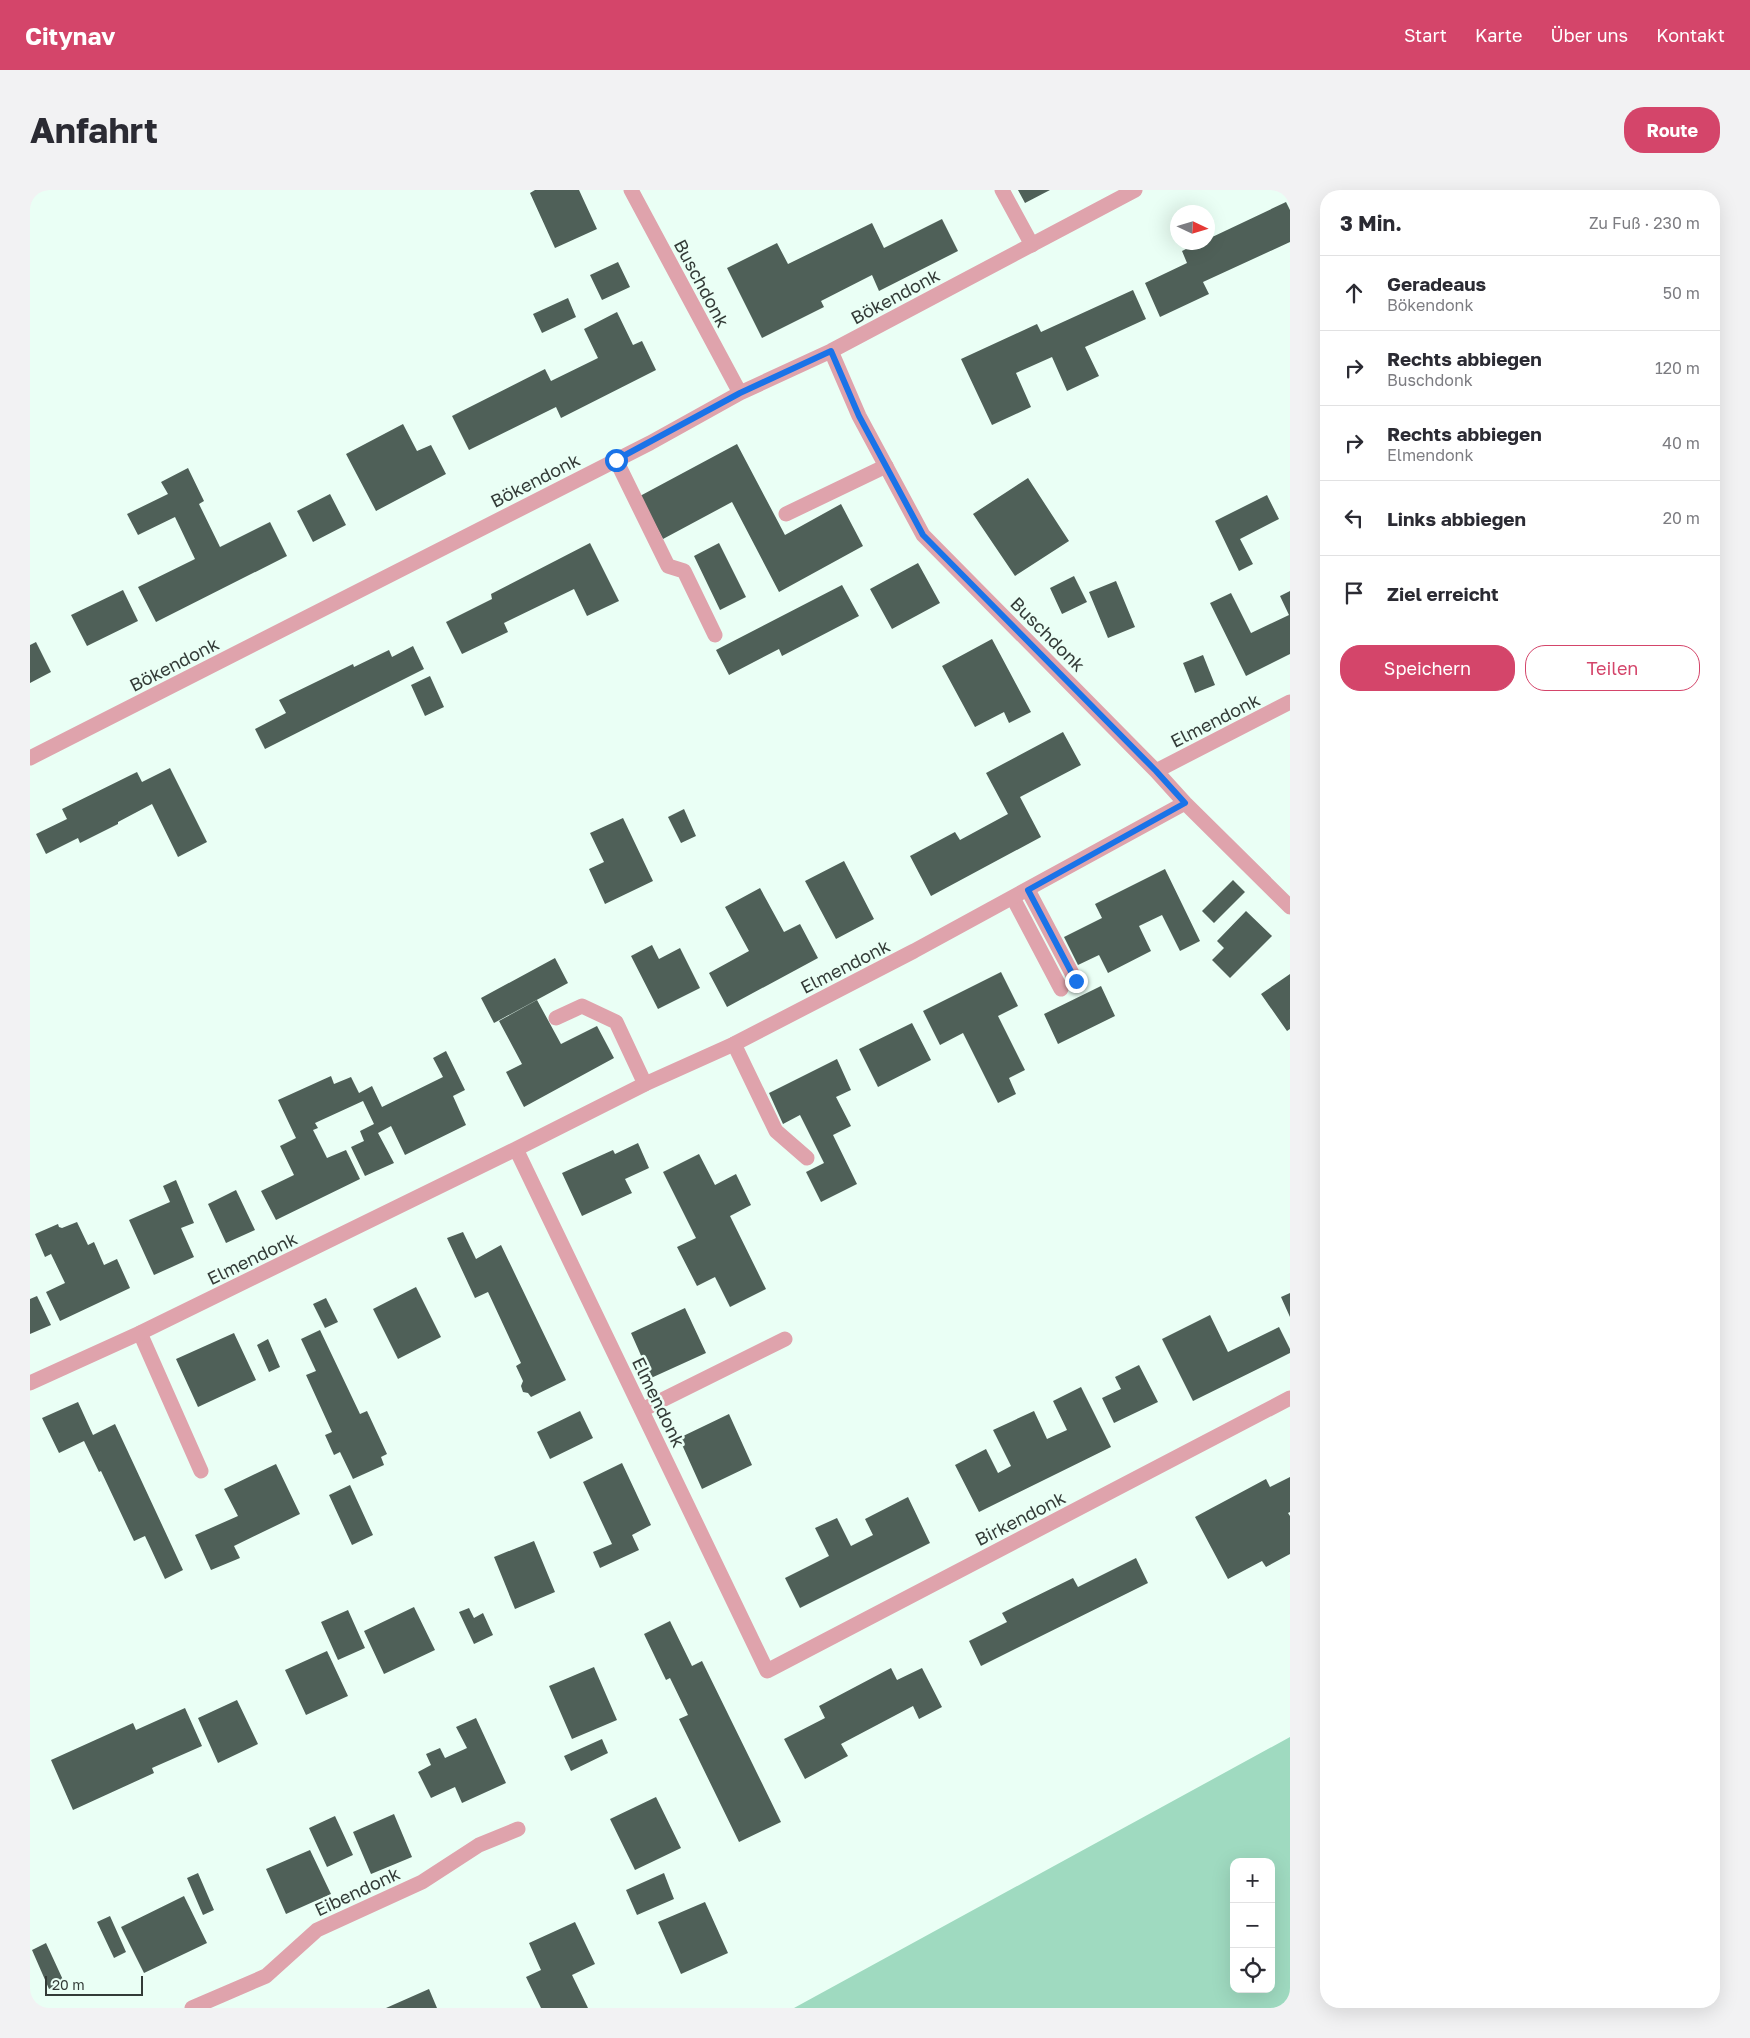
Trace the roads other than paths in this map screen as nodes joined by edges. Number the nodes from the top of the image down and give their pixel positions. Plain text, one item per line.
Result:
1 (631, 190) edge
2 (1002, 190) edge
3 (1135, 190) edge
4 (1032, 245) junction
5 (831, 351) junction
6 (740, 393) junction
7 (616, 460) junction
8 (886, 466) junction
9 (786, 514) dead end
10 (715, 635) dead end
11 (1290, 702) edge
12 (30, 758) edge
13 (1156, 771) junction
14 (1185, 803) junction
15 (1028, 890) junction
16 (1013, 898) junction
17 (1290, 907) edge
18 (1076, 981) dead end
19 (1061, 989) dead end
20 (556, 1018) dead end
21 (734, 1044) junction
22 (645, 1084) junction
23 (516, 1149) junction
24 (807, 1158) dead end
25 (140, 1333) junction
26 (785, 1339) dead end
27 (30, 1383) edge
28 (1290, 1398) edge
29 (642, 1410) junction
30 (201, 1471) dead end
31 (766, 1670) joint
32 (518, 1829) dead end
33 (192, 2008) edge

1 - 6 street, Buschdonk
2 - 4 street
3 - 4 street, Bökendonk
4 - 5 street, Bökendonk
5 - 6 street, Bökendonk
5 - 8 street, Buschdonk
6 - 7 street, Bökendonk
7 - 10 street
7 - 12 street, Bökendonk
8 - 9 street
8 - 13 street, Buschdonk
11 - 13 street, Elmendonk
13 - 14 street, Buschdonk
14 - 15 street, Elmendonk
14 - 17 street, Buschdonk
15 - 16 street, Elmendonk
15 - 18 street
16 - 19 street
16 - 21 street, Elmendonk
20 - 22 street
21 - 22 street, Elmendonk
21 - 24 street
22 - 23 street, Elmendonk
23 - 25 street, Elmendonk
23 - 29 street, Elmendonk
25 - 27 street, Elmendonk
25 - 30 street
26 - 29 street
28 - 31 street, Birkendonk
29 - 31 street, Elmendonk
32 - 33 street, Eibendonk

